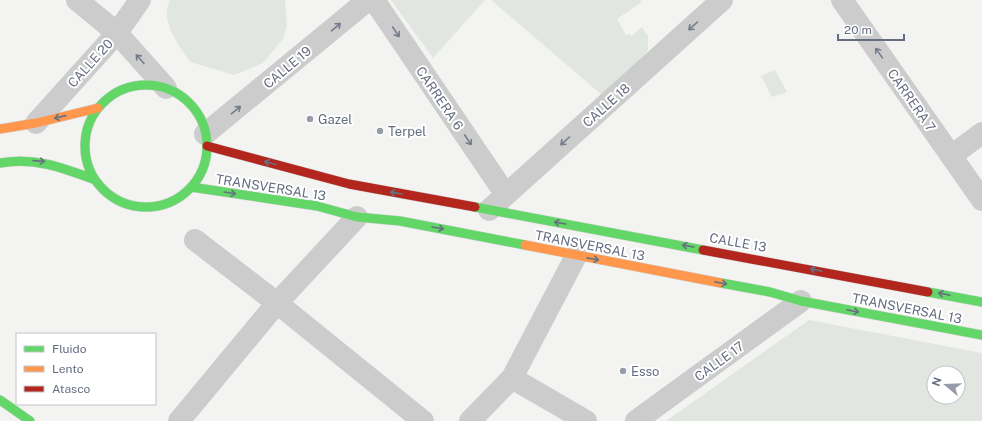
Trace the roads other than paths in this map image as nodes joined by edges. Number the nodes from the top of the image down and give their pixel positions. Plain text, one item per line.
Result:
1 (77, 0) edge
2 (140, 0) edge
3 (368, 0) edge
4 (374, 0) edge
5 (722, 0) edge
6 (842, 0) edge
7 (117, 33) junction
8 (166, 88) junction
9 (98, 108) junction
10 (36, 123) junction
11 (0, 129) edge
12 (982, 134) edge
13 (206, 140) junction
14 (951, 156) junction
15 (0, 163) edge
16 (93, 179) junction
17 (191, 187) junction
18 (506, 195) junction
19 (982, 200) edge
20 (490, 210) junction
21 (357, 217) junction
22 (195, 240) dead end
23 (576, 256) junction
24 (801, 301) junction
25 (982, 302) edge
26 (277, 303) junction
27 (982, 335) edge
28 (512, 378) junction
29 (0, 400) edge
30 (30, 421) edge
31 (179, 421) edge
32 (422, 421) edge
33 (470, 421) edge
34 (586, 421) edge
35 (636, 421) edge

1 - 7 street
2 - 7 street, CALLE 20
13 -> 3 street, CALLE 19
4 -> 18 street, CARRERA 6
5 -> 18 street, CALLE 18
14 -> 6 street, CARRERA 7
8 -> 7 street
7 - 10 street, CALLE 20
8 - 9 main road
8 - 13 main road
9 -> 10 main road
9 - 16 main road
10 - 11 main road
12 - 14 street
13 - 17 main road
20 -> 13 main road, TRANSVERSAL 13
14 - 19 street, CARRERA 7
15 -> 16 main road
16 - 17 main road
17 -> 21 main road, TRANSVERSAL 13
18 - 20 street, CALLE 18
25 -> 20 main road, CALLE 13
21 -> 23 main road, TRANSVERSAL 13
21 - 26 street
22 - 26 street
23 -> 24 main road, TRANSVERSAL 13
23 - 28 street
24 -> 27 main road, TRANSVERSAL 13
24 - 35 street, CALLE 17
26 - 31 street
26 - 32 street
28 - 33 street
28 - 34 street
29 - 30 main road

